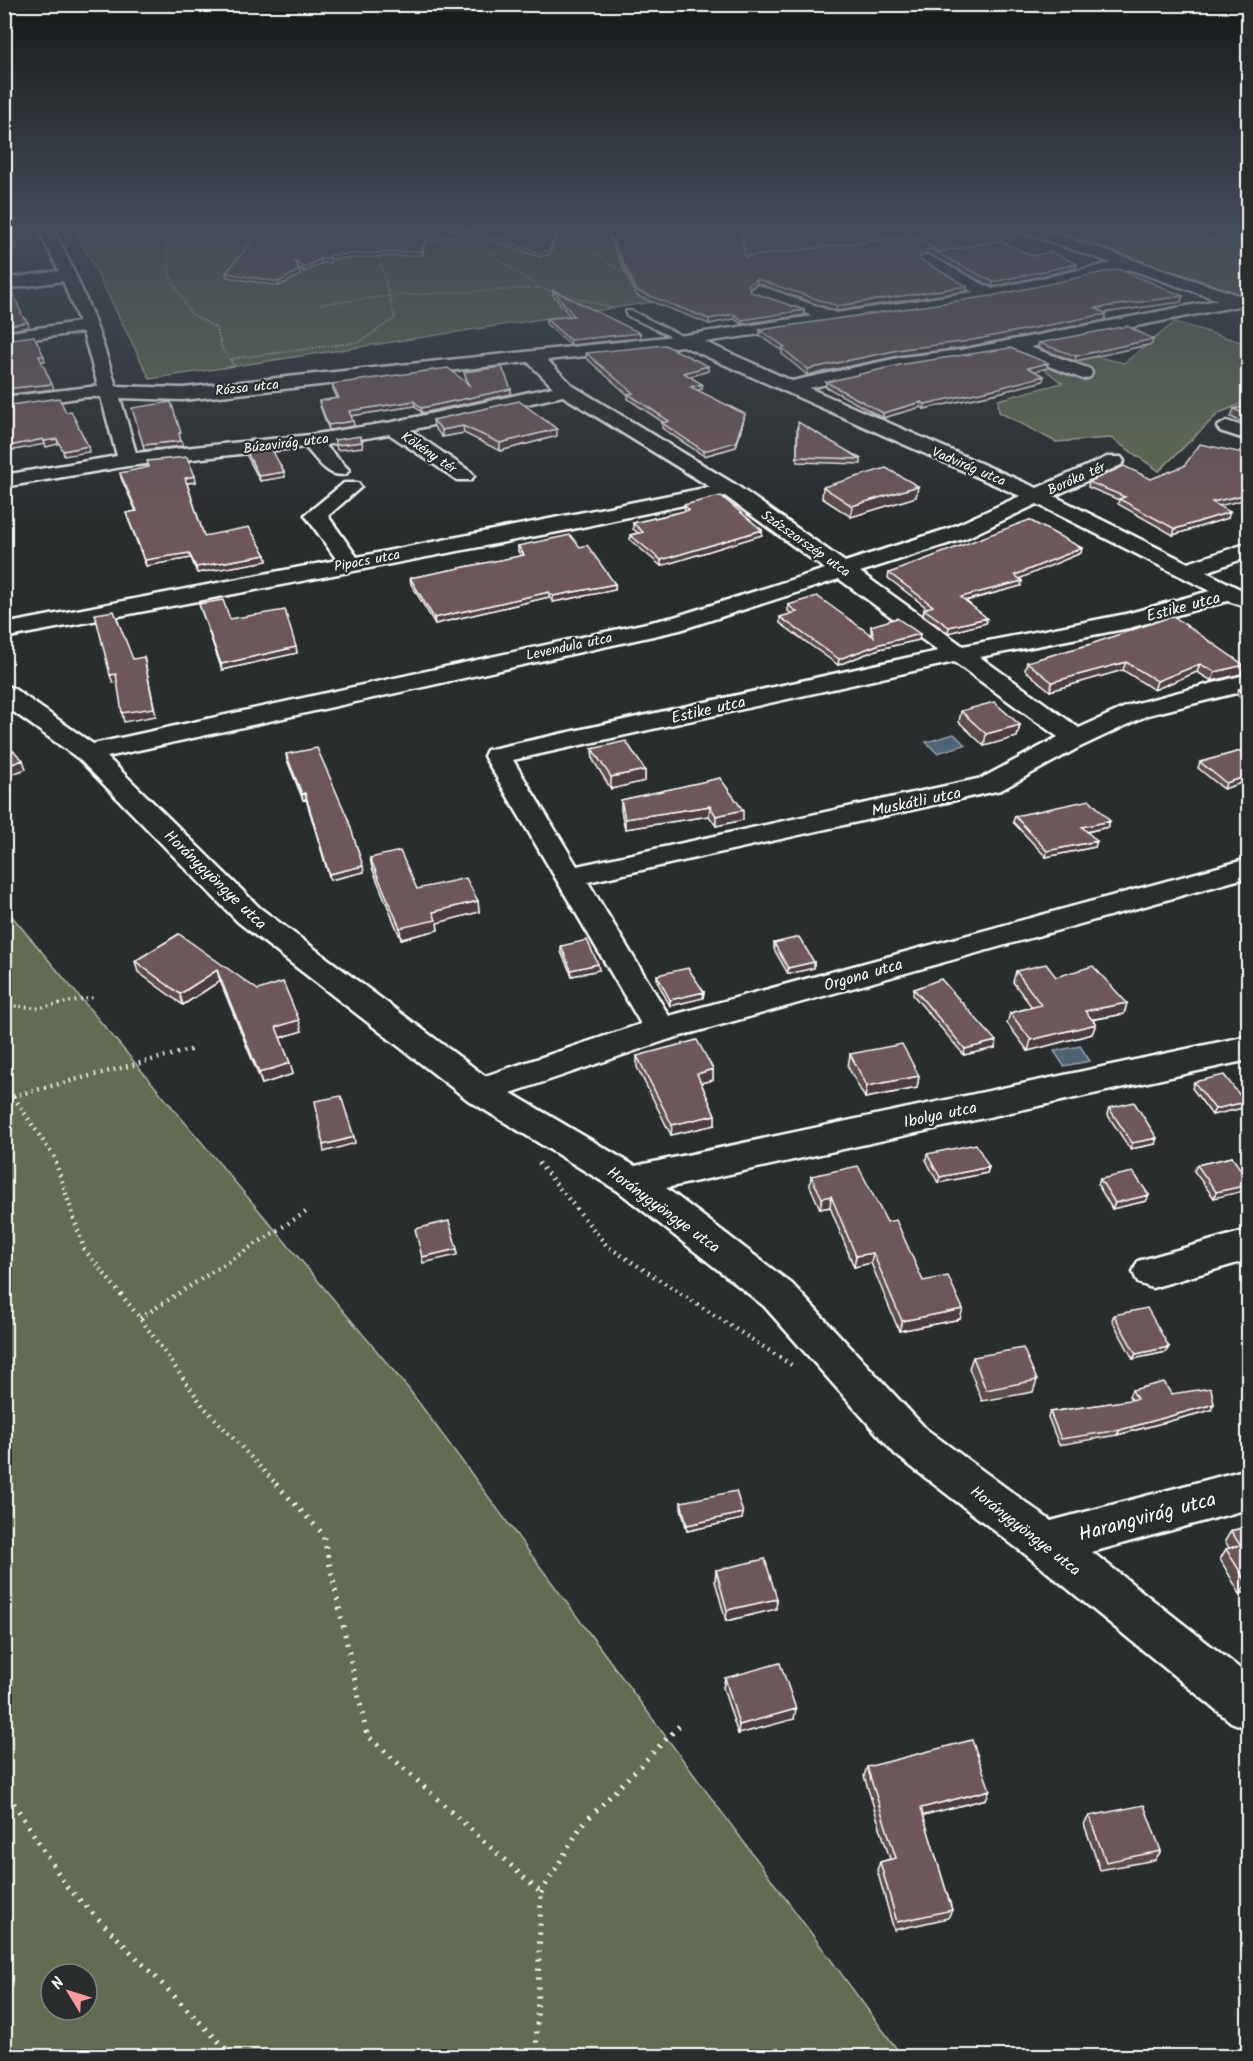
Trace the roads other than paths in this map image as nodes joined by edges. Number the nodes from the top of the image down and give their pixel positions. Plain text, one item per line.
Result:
1 (654, 325) edge
2 (785, 325) edge
3 (1119, 325) edge
4 (90, 326) joint
5 (4, 338) edge
6 (684, 340) junction
7 (1009, 345) junction
8 (531, 355) junction
9 (1083, 373) dead end
10 (788, 387) junction
11 (566, 390) junction
12 (108, 391) junction
13 (4, 403) edge
14 (1227, 427) dead end
15 (393, 428) junction
16 (1248, 434) edge
17 (310, 441) junction
18 (128, 460) junction
19 (1114, 461) dead end
20 (464, 476) dead end
21 (4, 481) edge
22 (729, 489) junction
23 (1037, 496) junction
24 (1248, 550) edge
25 (350, 563) junction
26 (845, 570) junction
27 (1185, 571) junction
28 (1239, 597) edge
29 (4, 631) edge
30 (960, 654) junction
31 (1248, 682) edge
32 (4, 693) edge
33 (1077, 739) junction
34 (88, 753) junction
35 (1248, 868) edge
36 (569, 877) junction
37 (661, 1030) junction
38 (1248, 1047) edge
39 (480, 1091) junction
40 (631, 1181) junction
41 (1248, 1245) edge
42 (1152, 1272) dead end
43 (1248, 1489) edge
44 (1046, 1543) junction
45 (1248, 1705) edge

1 - 6 lane
2 - 6 street, Rózsa utca
3 - 7 street
4 - 5 street
4 - 12 street
6 - 8 street, Rózsa utca
6 - 10 street, Vadvirág utca
7 - 9 street
7 - 10 street
8 - 11 street, Százszorszép utca
8 - 12 street, Rózsa utca
10 - 23 street, Vadvirág utca
11 - 15 street, Búzavirág utca
11 - 22 street, Százszorszép utca
12 - 13 street, Rózsa utca
12 - 18 street
14 - 16 street
15 - 17 street, Búzavirág utca
15 - 20 street, Kökény tér
17 - 18 street, Búzavirág utca
17 - 25 street
18 - 21 street, Búzavirág utca
19 - 23 street, Boróka tér
22 - 25 street, Pipacs utca
22 - 26 street, Százszorszép utca
23 - 26 street, Levendula utca
23 - 27 street, Vadvirág utca
24 - 27 street
25 - 29 street, Pipacs utca
26 - 30 street, Százszorszép utca
26 - 34 street, Levendula utca
27 - 28 street, Vadvirág utca
28 - 30 street, Estike utca
30 - 33 street, Százszorszép utca
30 - 36 street, Estike utca
31 - 33 street, Muskátli utca
32 - 34 street, Horánygyöngye utca
33 - 36 street, Muskátli utca
34 - 39 street, Horánygyöngye utca
35 - 37 street, Orgona utca
36 - 37 street, Estike utca
37 - 39 street, Orgona utca
38 - 40 street, Ibolya utca
39 - 40 street, Horánygyöngye utca
40 - 44 street, Horánygyöngye utca
41 - 42 street
43 - 44 street, Harangvirág utca
44 - 45 street, Horánygyöngye utca

